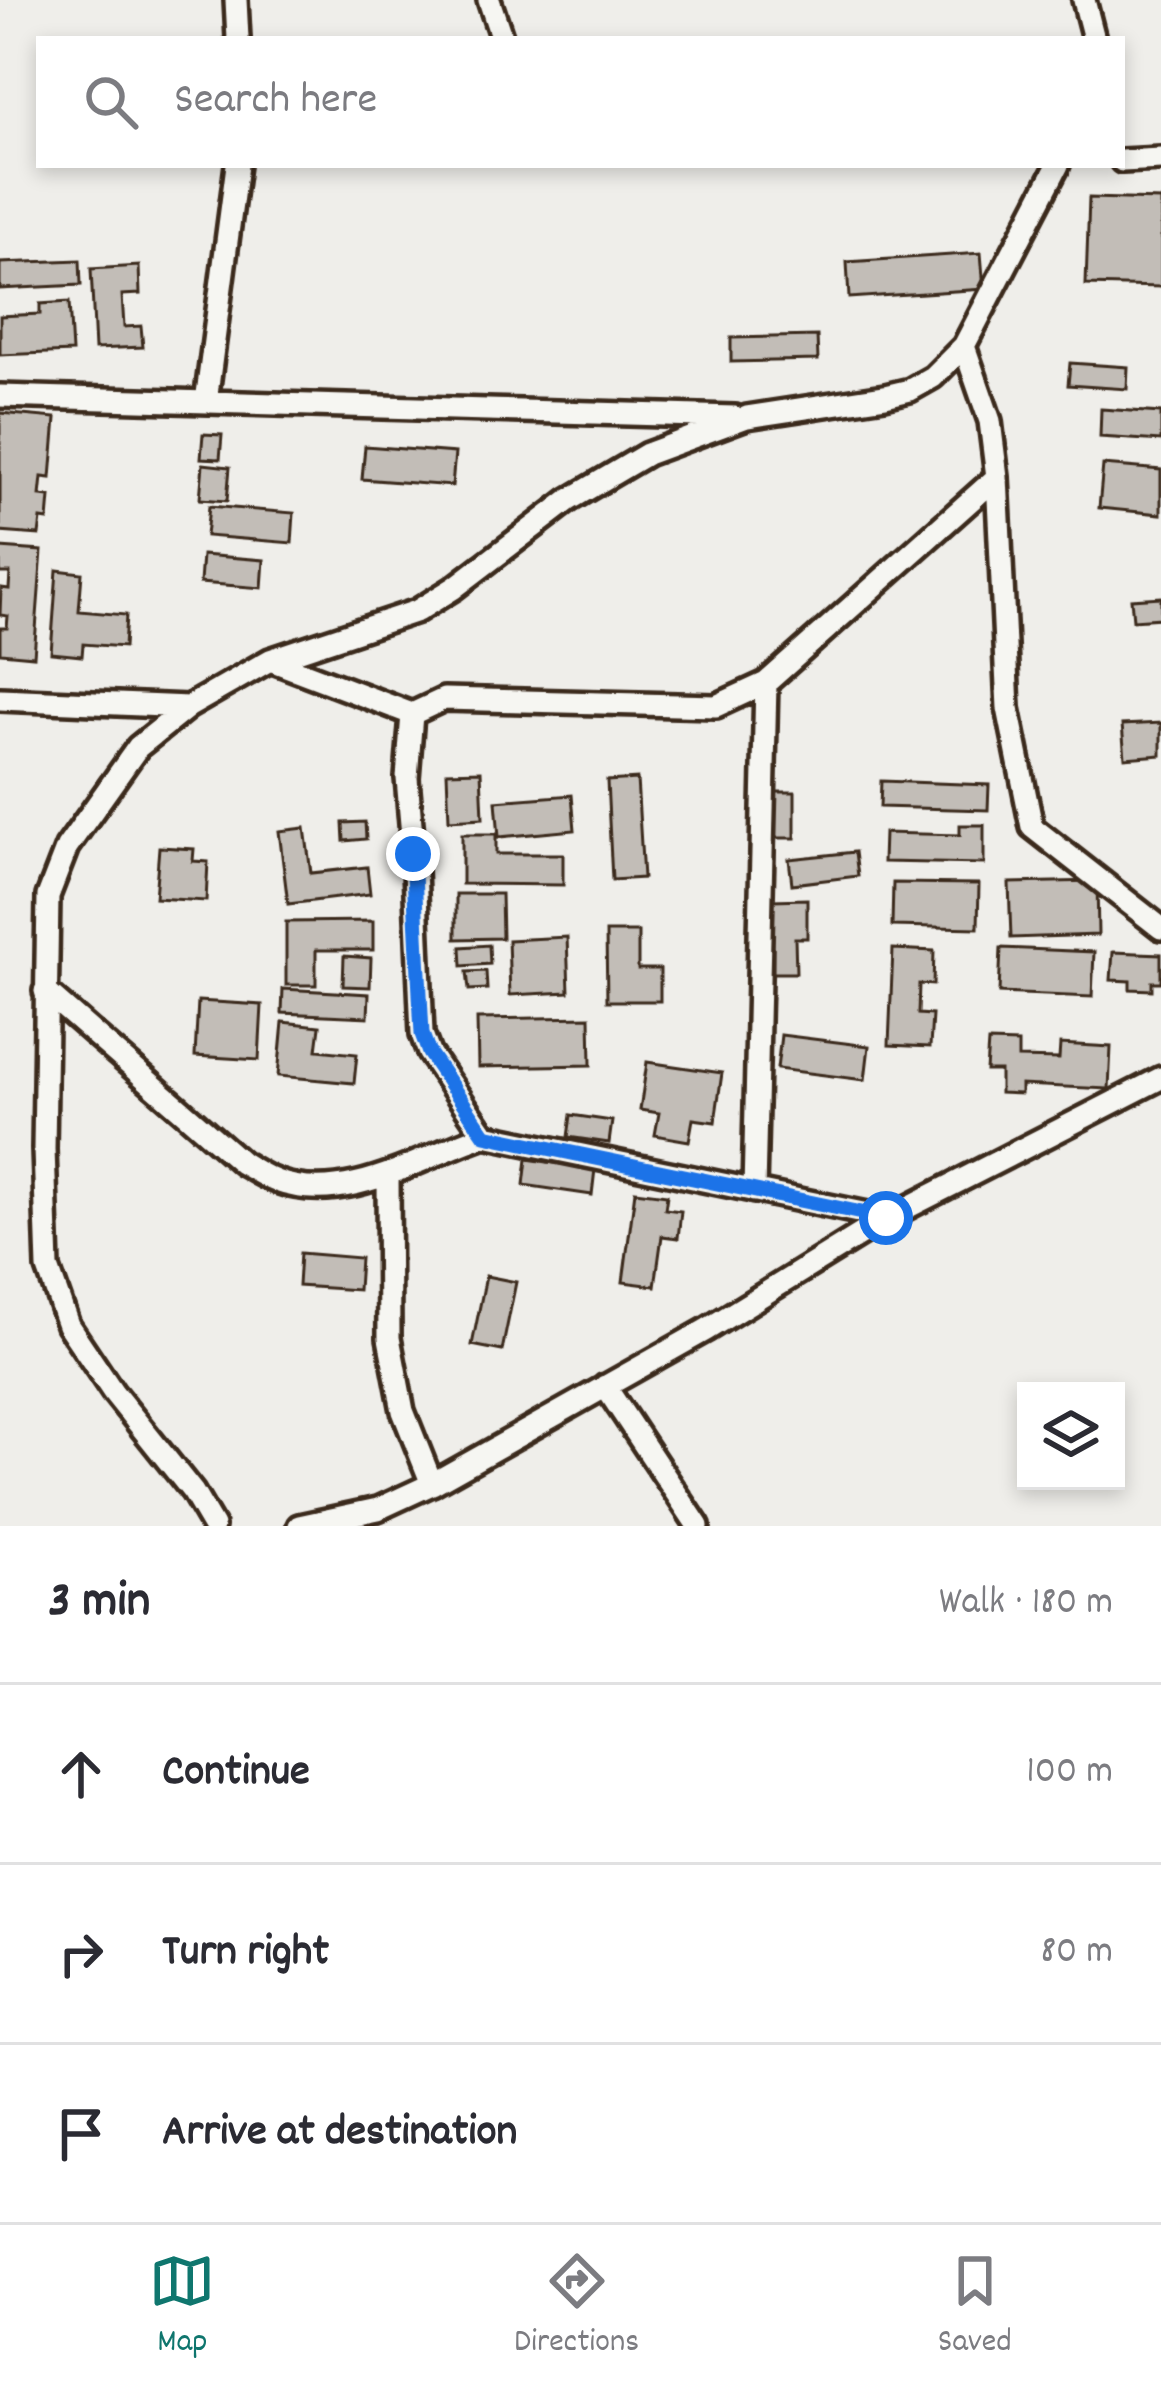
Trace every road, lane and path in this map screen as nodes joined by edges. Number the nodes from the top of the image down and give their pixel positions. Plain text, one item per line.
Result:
1 (236, 0) edge
2 (489, 0) edge
3 (1084, 0) edge
4 (238, 36) edge
5 (501, 36) edge
6 (1093, 36) edge
7 (1125, 157) edge
8 (1161, 159) edge
9 (238, 168) edge
10 (1056, 168) edge
11 (964, 346) junction
12 (0, 396) edge
13 (206, 402) junction
14 (747, 417) junction
15 (997, 477) junction
16 (270, 660) junction
17 (766, 682) junction
18 (0, 699) edge
19 (188, 707) junction
20 (412, 714) junction
21 (1161, 928) edge
22 (45, 991) junction
23 (1161, 1078) edge
24 (485, 1135) junction
25 (388, 1177) junction
26 (754, 1191) junction
27 (886, 1218) junction
28 (605, 1386) junction
29 (432, 1484) junction
30 (213, 1526) edge
31 (299, 1526) edge
32 (698, 1526) edge

1 - 4 street
2 - 5 street
3 - 6 street
7 - 8 street
9 - 13 street
10 - 11 street
11 - 14 street
11 - 15 street
12 - 13 street
13 - 14 street
14 - 16 street
15 - 17 street
15 - 21 street
16 - 19 street
16 - 20 street
17 - 20 street
17 - 26 street
18 - 19 street
19 - 22 street
20 - 24 street
22 - 25 street
22 - 30 street
23 - 27 street
24 - 25 street
24 - 26 street
25 - 29 street
26 - 27 street
27 - 28 street
28 - 29 street
28 - 32 street
29 - 31 street

